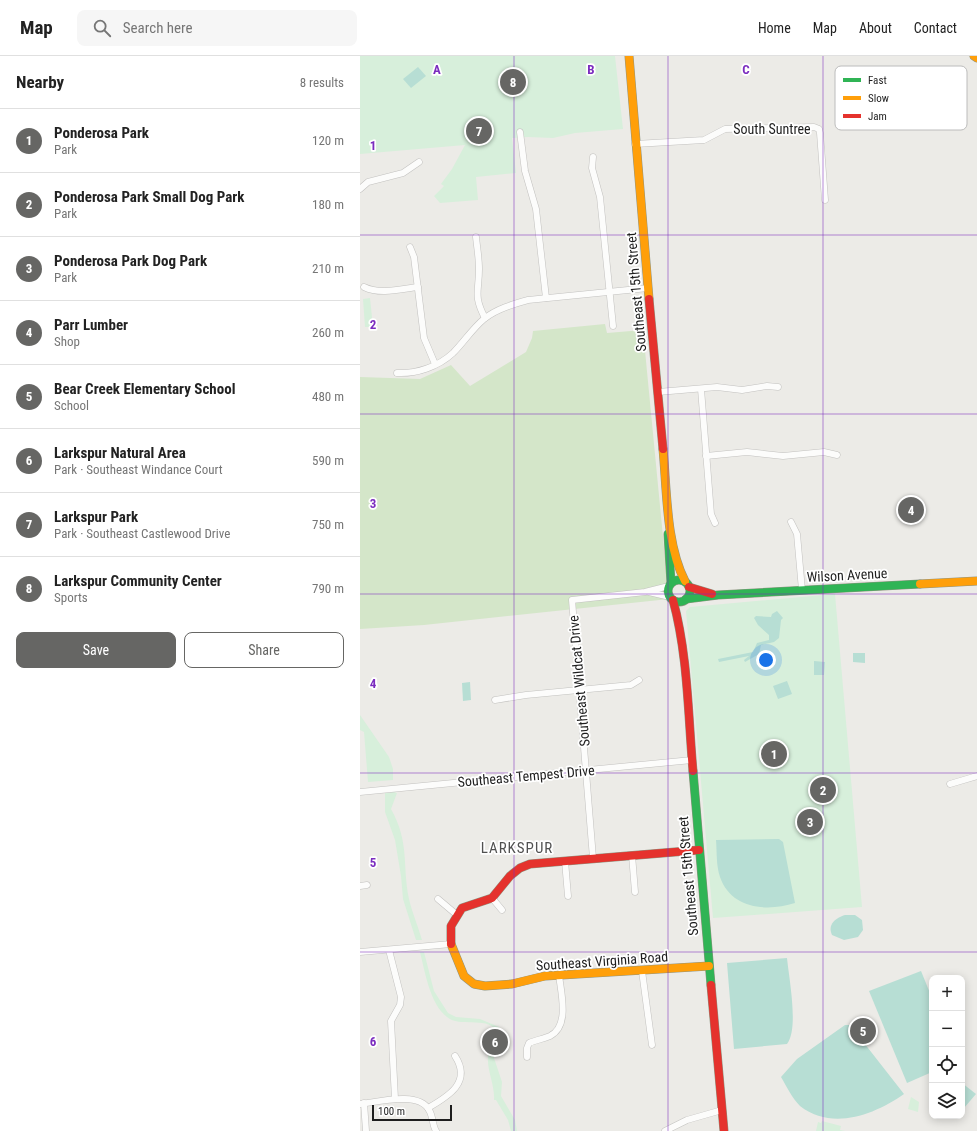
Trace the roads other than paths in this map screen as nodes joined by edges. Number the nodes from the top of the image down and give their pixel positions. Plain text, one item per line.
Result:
1 (629, 56) edge
2 (974, 56) edge
3 (977, 58) edge
4 (520, 132) dead end
5 (635, 144) junction
6 (592, 157) dead end
7 (419, 162) dead end
8 (360, 189) edge
9 (825, 200) dead end
10 (476, 237) dead end
11 (410, 248) dead end
12 (364, 287) dead end
13 (418, 287) junction
14 (648, 288) junction
15 (609, 292) junction
16 (546, 298) junction
17 (486, 318) junction
18 (613, 326) dead end
19 (435, 364) junction
20 (397, 373) dead end
21 (778, 387) dead end
22 (701, 389) junction
23 (658, 392) junction
24 (837, 455) dead end
25 (706, 456) junction
26 (791, 522) dead end
27 (715, 523) dead end
28 (670, 525) junction
29 (977, 581) edge
30 (670, 584) junction
31 (687, 584) junction
32 (802, 590) junction
33 (645, 592) junction
34 (718, 596) junction
35 (671, 598) junction
36 (684, 600) junction
37 (678, 619) junction
38 (640, 680) dead end
39 (580, 690) junction
40 (496, 700) dead end
41 (692, 760) junction
42 (587, 770) junction
43 (977, 776) edge
44 (950, 784) dead end
45 (360, 792) edge
46 (699, 850) junction
47 (632, 855) junction
48 (593, 858) junction
49 (565, 860) junction
50 (367, 885) dead end
51 (360, 886) edge
52 (635, 892) dead end
53 (568, 896) dead end
54 (492, 898) junction
55 (438, 899) dead end
56 (502, 910) dead end
57 (457, 915) junction
58 (451, 944) junction
59 (389, 950) junction
60 (360, 952) edge
61 (709, 966) junction
62 (642, 971) junction
63 (560, 975) junction
64 (652, 1045) dead end
65 (456, 1056) dead end
66 (527, 1057) dead end
67 (395, 1099) junction
68 (362, 1103) edge
69 (428, 1108) junction
70 (722, 1110) junction
71 (366, 1131) edge
72 (436, 1131) edge
73 (665, 1131) edge
74 (724, 1131) edge

1 - 5 main road, Southeast 15th Street
2 - 3 main road
4 - 16 street
5 - 9 street, South Suntree
5 - 14 main road, Southeast 15th Street
6 - 15 street
7 - 8 street
10 - 17 street
11 - 13 street
12 - 13 street
13 - 19 street
14 - 15 street
14 - 23 main road, Southeast 15th Street
15 - 16 street
15 - 18 street
16 - 17 street
17 - 19 street
19 - 20 street
21 - 22 street
22 - 23 street
22 - 25 street
23 - 28 main road, Southeast 15th Street
24 - 25 street
25 - 27 street
26 - 32 street
28 - 30 main road, Southeast 15th Street
28 - 31 main road, Southeast 15th Street
29 - 32 main road, Wilson Avenue
30 - 31 main road
30 - 33 street
30 - 35 main road
31 - 34 main road, Wilson Avenue
31 - 36 main road
32 - 34 main road, Wilson Avenue
33 - 35 street
33 - 39 street, Southeast Wildcat Drive
34 - 36 main road, Wilson Avenue
35 - 36 main road
35 - 37 main road, Southeast 15th Street
36 - 37 main road, Southeast 15th Street
37 - 41 main road, Southeast 15th Street
38 - 39 street
39 - 40 street
39 - 42 street, Southeast Wildcat Drive
41 - 42 street, Southeast Tempest Drive
41 - 46 main road, Southeast 15th Street
42 - 45 street, Southeast Tempest Drive
42 - 48 street, Southeast Wildcat Drive
43 - 44 street
46 - 47 main road
46 - 61 main road, Southeast 15th Street
47 - 48 main road
47 - 52 street
48 - 49 main road
49 - 53 street
49 - 54 main road
50 - 51 street
54 - 56 street
54 - 57 main road
55 - 57 street
57 - 58 main road
58 - 59 street
58 - 63 main road, Southeast Virginia Road
59 - 60 street
59 - 67 street
61 - 62 main road, Southeast Virginia Road
61 - 70 main road, Southeast 15th Street
62 - 63 main road, Southeast Virginia Road
62 - 64 street
63 - 66 street
65 - 69 street
67 - 68 street
67 - 69 street
68 - 71 street
69 - 72 street
70 - 73 street
70 - 74 main road, Southeast 15th Street

